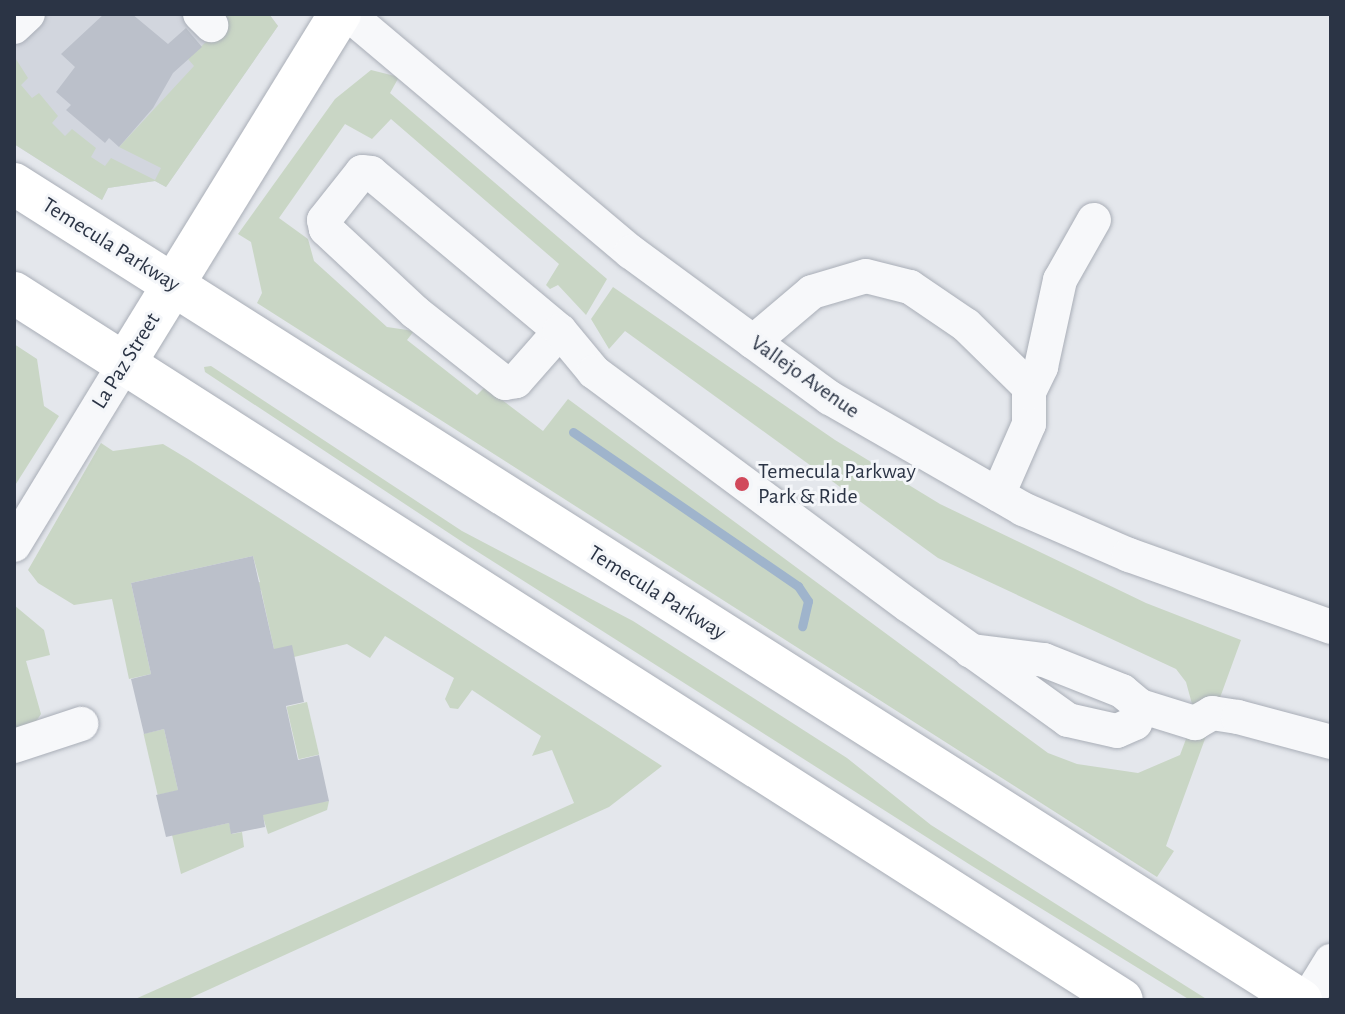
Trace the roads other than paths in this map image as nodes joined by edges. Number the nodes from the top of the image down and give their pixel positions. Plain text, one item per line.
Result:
1 (340, 14) edge
2 (348, 14) edge
3 (14, 184) edge
4 (1094, 220) dead end
5 (174, 283) junction
6 (14, 293) edge
7 (560, 331) junction
8 (753, 342) junction
9 (125, 363) junction
10 (1029, 392) junction
11 (998, 495) junction
12 (14, 545) edge
13 (1331, 627) edge
14 (971, 651) junction
15 (1140, 706) junction
16 (81, 724) dead end
17 (1331, 742) edge
18 (14, 746) edge
19 (1331, 961) edge
20 (1122, 1000) edge
21 (1304, 1000) edge

1 - 5 main road, La Paz Street
2 - 8 street, Vallejo Avenue
3 - 5 main road, Temecula Parkway
4 - 10 street
5 - 9 main road, La Paz Street
5 - 21 main road, Temecula Parkway
6 - 9 main road
7 - 7 street
7 - 14 street
8 - 10 street
8 - 11 street, Vallejo Avenue
9 - 12 street, La Paz Street
9 - 20 main road
10 - 11 street
11 - 13 street, Vallejo Avenue
14 - 15 street
14 - 15 street
15 - 17 street
16 - 18 street
19 - 21 street

